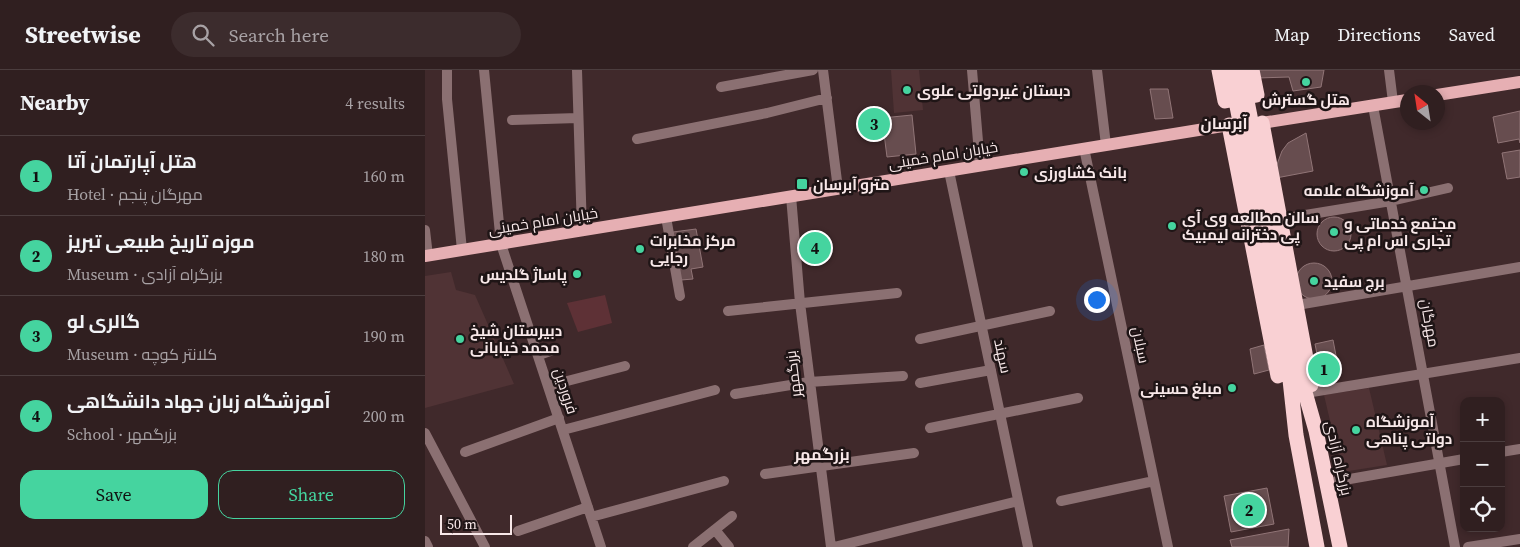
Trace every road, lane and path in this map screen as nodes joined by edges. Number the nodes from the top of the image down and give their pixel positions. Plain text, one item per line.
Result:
1 (447, 70) edge
2 (484, 70) edge
3 (577, 70) edge
4 (813, 70) edge
5 (823, 70) edge
6 (972, 70) edge
7 (1097, 70) edge
8 (1219, 70) edge
9 (1230, 70) edge
10 (1241, 70) edge
11 (1253, 70) edge
12 (1389, 70) edge
13 (1520, 82) edge
14 (721, 87) dead end
15 (1445, 94) edge
16 (827, 98) junction
17 (1400, 101) edge
18 (1393, 102) junction
19 (1373, 106) junction
20 (578, 118) junction
21 (512, 120) dead end
22 (1263, 122) junction
23 (1229, 125) junction
24 (637, 139) dead end
25 (1106, 140) junction
26 (1084, 148) junction
27 (980, 162) junction
28 (949, 171) junction
29 (1448, 188) dead end
30 (838, 189) junction
31 (791, 196) junction
32 (1391, 201) junction
33 (666, 217) junction
34 (1281, 219) junction
35 (425, 230) edge
36 (582, 231) junction
37 (1284, 234) junction
38 (1252, 242) junction
39 (501, 244) junction
40 (462, 250) junction
41 (426, 256) edge
42 (1520, 266) edge
43 (1408, 287) junction
44 (897, 293) dead end
45 (680, 296) dead end
46 (799, 303) junction
47 (1297, 305) junction
48 (728, 311) dead end
49 (1050, 311) dead end
50 (982, 326) junction
51 (920, 340) dead end
52 (553, 350) dead end
53 (539, 355) junction
54 (1520, 358) edge
55 (625, 366) dead end
56 (991, 370) junction
57 (1424, 374) junction
58 (903, 376) dead end
59 (1295, 379) junction
60 (809, 382) junction
61 (920, 383) dead end
62 (548, 386) junction
63 (715, 390) dead end
64 (1312, 392) junction
65 (735, 394) dead end
66 (1078, 398) dead end
67 (1000, 414) junction
68 (559, 418) junction
69 (930, 428) dead end
70 (563, 430) junction
71 (1315, 431) junction
72 (425, 433) edge
73 (1296, 435) junction
74 (1520, 449) edge
75 (1505, 451) edge
76 (465, 452) dead end
77 (913, 453) dead end
78 (1460, 460) edge
79 (1441, 463) junction
80 (819, 467) junction
81 (765, 474) dead end
82 (724, 480) dead end
83 (1155, 481) junction
84 (1327, 482) junction
85 (1018, 501) junction
86 (1061, 501) dead end
87 (589, 512) junction
88 (732, 516) dead end
89 (716, 531) junction
90 (518, 532) dead end
91 (1520, 539) edge
92 (425, 541) edge
93 (428, 547) edge
94 (485, 547) edge
95 (601, 547) edge
96 (693, 547) edge
97 (729, 547) edge
98 (833, 547) edge
99 (1028, 547) edge
100 (1168, 547) edge
101 (1317, 547) edge
102 (1340, 547) edge
103 (1455, 547) edge
104 (1468, 547) edge

1 - 40 street
2 - 39 street, فروردین
3 - 20 street
4 - 14 street
5 - 16 street
6 - 27 street
7 - 25 street
8 - 11 highway
9 - 59 highway
10 - 59 highway
12 - 18 street
13 - 15 main road
16 - 24 street
16 - 30 street
17 - 18 main road, خیابان امام خمینی
18 - 19 main road, خیابان امام خمینی
19 - 22 main road, خیابان امام خمینی
19 - 32 street, مهرگان
20 - 21 street
20 - 36 street
22 - 23 main road, خیابان امام خمینی
22 - 34 highway
23 - 25 main road, خیابان امام خمینی
23 - 38 highway
25 - 26 main road, خیابان امام خمینی
26 - 27 main road, خیابان امام خمینی
26 - 83 street, سبلان
27 - 28 main road, خیابان امام خمینی
28 - 30 main road, خیابان امام خمینی
28 - 50 street, سهند
29 - 32 street
30 - 31 main road, خیابان امام خمینی
31 - 33 main road, خیابان امام خمینی
31 - 46 street, بزرگمهر
32 - 34 street
32 - 43 street, مهرگان
33 - 36 main road, خیابان امام خمینی
33 - 45 street
34 - 37 highway
35 - 41 street
36 - 39 main road, خیابان امام خمینی
37 - 38 highway
37 - 47 highway
38 - 73 highway
39 - 40 main road, خیابان امام خمینی
39 - 53 street, فروردین
40 - 41 main road, خیابان امام خمینی
42 - 43 street
43 - 47 street
43 - 57 street, مهرگان
44 - 46 street
46 - 48 street
46 - 60 street, بزرگمهر
47 - 64 highway
49 - 50 street
50 - 51 street
50 - 56 street, سهند
52 - 53 street
53 - 62 street, فروردین
54 - 57 street
55 - 62 street
56 - 61 street
56 - 67 street, سهند
57 - 64 street
57 - 79 street, مهرگان
58 - 60 street
59 - 71 highway, بزرگراه آزادی
59 - 73 highway
60 - 65 street
60 - 80 street, بزرگمهر
62 - 68 street, فروردین
63 - 70 street
64 - 71 highway
66 - 67 street
67 - 69 street
67 - 85 street, سهند
68 - 70 street, فروردین
68 - 76 street
70 - 87 street, فروردین
71 - 84 highway, بزرگراه آزادی
72 - 94 street
73 - 101 highway
74 - 75 street
77 - 80 street
78 - 79 street
79 - 84 street
79 - 103 street, مهرگان
80 - 81 street
80 - 98 street, بزرگمهر
82 - 87 street
83 - 86 street
83 - 100 street, سبلان
84 - 102 highway, بزرگراه آزادی
85 - 98 street
85 - 99 street, سهند
87 - 90 street
87 - 95 street, فروردین
88 - 89 street
89 - 96 street
89 - 97 street
91 - 104 street
92 - 93 street

